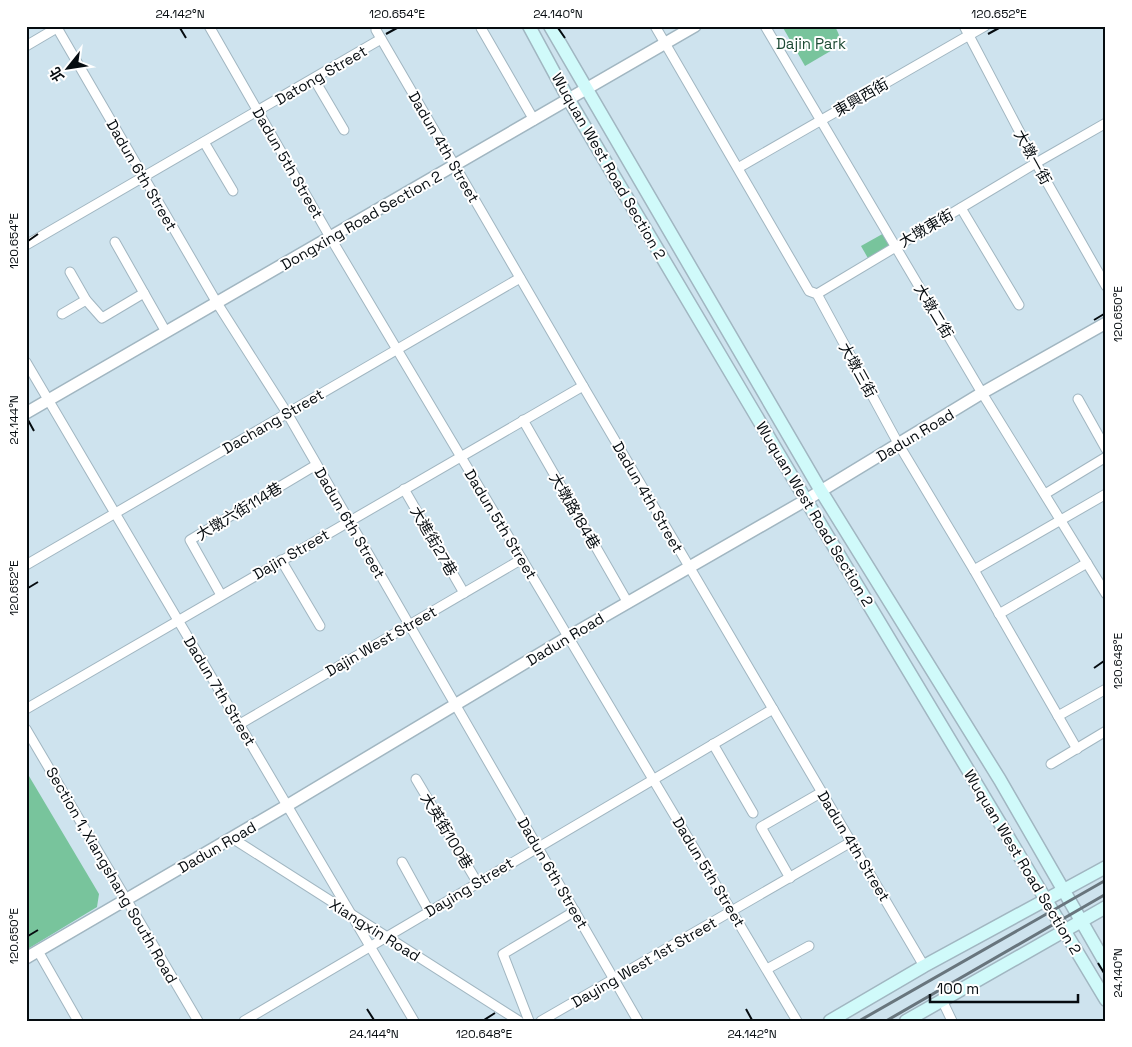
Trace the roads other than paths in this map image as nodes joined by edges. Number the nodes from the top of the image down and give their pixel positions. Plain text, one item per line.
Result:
1 (209, 26) edge
2 (376, 26) edge
3 (528, 26) edge
4 (550, 26) edge
5 (655, 26) edge
6 (696, 26) edge
7 (765, 26) edge
8 (964, 26) edge
9 (985, 26) edge
10 (57, 27) edge
11 (481, 28) dead end
12 (969, 36) junction
13 (381, 39) junction
14 (665, 44) junction
15 (26, 46) edge
16 (314, 79) junction
17 (586, 90) junction
18 (569, 100) junction
19 (258, 111) junction
20 (534, 120) junction
21 (822, 120) junction
22 (1106, 123) edge
23 (344, 130) dead end
24 (204, 142) junction
25 (1036, 163) junction
26 (455, 166) junction
27 (738, 168) junction
28 (144, 177) junction
29 (233, 191) dead end
30 (961, 208) junction
31 (330, 237) junction
32 (115, 242) dead end
33 (26, 246) edge
34 (895, 246) junction
35 (70, 272) dead end
36 (520, 278) junction
37 (1106, 286) edge
38 (144, 294) junction
39 (816, 294) junction
40 (86, 300) junction
41 (217, 303) junction
42 (1019, 305) dead end
43 (62, 314) dead end
44 (1106, 323) edge
45 (166, 332) junction
46 (397, 349) junction
47 (26, 362) edge
48 (583, 386) junction
49 (982, 393) junction
50 (48, 400) junction
51 (1078, 400) dead end
52 (26, 413) edge
53 (287, 413) junction
54 (523, 420) junction
55 (899, 445) junction
56 (1106, 448) edge
57 (460, 456) junction
58 (1106, 457) edge
59 (316, 465) junction
60 (404, 489) junction
61 (821, 491) junction
62 (1045, 494) junction
63 (1106, 494) edge
64 (806, 500) junction
65 (115, 514) junction
66 (1060, 520) junction
67 (349, 521) junction
68 (522, 559) junction
69 (281, 560) junction
70 (1087, 563) junction
71 (26, 565) edge
72 (689, 567) junction
73 (974, 570) junction
74 (464, 593) junction
75 (1106, 594) edge
76 (221, 595) junction
77 (628, 602) junction
78 (999, 614) junction
79 (178, 621) junction
80 (409, 625) junction
81 (320, 626) dead end
82 (568, 637) junction
83 (1106, 689) edge
84 (456, 705) junction
85 (26, 709) edge
86 (773, 709) junction
87 (1058, 716) junction
88 (240, 724) junction
89 (26, 729) edge
90 (1106, 731) edge
91 (713, 744) junction
92 (1076, 748) junction
93 (1051, 764) dead end
94 (416, 779) dead end
95 (653, 779) junction
96 (822, 792) junction
97 (288, 805) junction
98 (752, 812) dead end
99 (232, 838) junction
100 (851, 842) junction
101 (538, 846) junction
102 (402, 862) dead end
103 (1106, 867) edge
104 (790, 878) junction
105 (477, 882) junction
106 (1063, 890) junction
107 (1046, 899) junction
108 (127, 900) junction
109 (1106, 907) edge
110 (430, 911) junction
111 (575, 911) junction
112 (732, 911) junction
113 (354, 916) junction
114 (1082, 920) junction
115 (1065, 930) junction
116 (387, 936) junction
117 (370, 946) junction
118 (809, 946) dead end
119 (38, 951) junction
120 (26, 958) edge
121 (1106, 964) edge
122 (924, 966) junction
123 (767, 970) junction
124 (614, 979) junction
125 (942, 1000) junction
126 (1106, 1000) edge
127 (78, 1021) edge
128 (198, 1021) edge
129 (244, 1021) edge
130 (414, 1021) edge
131 (519, 1021) edge
132 (529, 1021) edge
133 (541, 1021) edge
134 (638, 1021) edge
135 (797, 1021) edge
136 (830, 1021) edge
137 (906, 1021) edge
138 (952, 1021) edge

1 - 19 street, Dadun 5th Street
2 - 13 street, Dadun 4th Street
3 - 18 main road, Wuquan West Road Section 2
4 - 17 main road, Wuquan West Road Section 2
5 - 14 street, 大墩三街
6 - 14 street, Dongxing Road Section 2
7 - 21 street, 大墩二街
8 - 12 street, 大墩一街
9 - 12 street, 東興西街
10 - 15 street
10 - 28 street, Dadun 6th Street
11 - 20 street
12 - 21 street, 東興西街
12 - 25 street, 大墩一街
13 - 16 street, Datong Street
13 - 26 street, Dadun 4th Street
14 - 17 street, Dongxing Road Section 2
14 - 27 street, 大墩三街
16 - 19 street, Datong Street
16 - 23 street
17 - 18 street, Dongxing Road Section 2
17 - 61 main road, Wuquan West Road Section 2
18 - 20 street, Dongxing Road Section 2
18 - 64 main road, Wuquan West Road Section 2
19 - 24 street, Datong Street
19 - 31 street, Dadun 5th Street
20 - 26 street, Dongxing Road Section 2
21 - 27 street, 東興西街
21 - 34 street, 大墩二街
22 - 25 street, 大墩東街
24 - 28 street, Datong Street
24 - 29 street
25 - 30 street, 大墩東街
25 - 37 street, 大墩一街
26 - 31 street, Dongxing Road Section 2
26 - 36 street, Dadun 4th Street
27 - 39 street, 大墩三街
28 - 33 street, Datong Street
28 - 41 street, Dadun 6th Street
30 - 34 street, 大墩東街
30 - 42 street
31 - 41 street, Dongxing Road Section 2
31 - 46 street, Dadun 5th Street
32 - 38 street
34 - 39 street, 大墩東街
34 - 49 street, 大墩二街
35 - 40 street
36 - 46 street, Dachang Street
36 - 48 street, Dadun 4th Street
38 - 40 street
38 - 45 street
39 - 55 street, 大墩三街
40 - 43 street
41 - 45 street, Dongxing Road Section 2
41 - 53 street, Dadun 6th Street
44 - 49 street, Dadun Road
45 - 50 street, Dongxing Road Section 2
46 - 53 street, Dachang Street
46 - 57 street, Dadun 5th Street
47 - 50 street, Dadun 7th Street
48 - 54 street, Dajin Street
48 - 72 street, Dadun 4th Street
49 - 55 street, Dadun Road
49 - 62 street, 大墩二街
50 - 52 street, Dongxing Road Section 2
50 - 65 street, Dadun 7th Street
51 - 56 street
53 - 59 street, Dadun 6th Street
53 - 65 street, Dachang Street
54 - 57 street, Dajin Street
54 - 77 street, 大墩路184巷
55 - 61 street, Dadun Road
55 - 73 street, 大墩三街
57 - 60 street, Dajin Street
57 - 68 street, Dadun 5th Street
58 - 62 street
59 - 67 street, Dadun 6th Street
59 - 76 street, 大墩六街114巷
60 - 67 street, Dajin Street
60 - 74 street, 大進街27巷
61 - 64 street, Dadun Road
61 - 106 main road, Wuquan West Road Section 2
62 - 66 street, 大墩二街
63 - 66 street
64 - 72 street, Dadun Road
64 - 107 main road, Wuquan West Road Section 2
65 - 71 street, Dachang Street
65 - 79 street, Dadun 7th Street
66 - 70 street, 大墩二街
66 - 73 street
67 - 69 street, Dajin Street
67 - 80 street, Dadun 6th Street
68 - 74 street, Dajin West Street
68 - 82 street, Dadun 5th Street
69 - 76 street, Dajin Street
69 - 81 street
70 - 75 street, 大墩二街
70 - 78 street
72 - 77 street, Dadun Road
72 - 86 street, Dadun 4th Street
73 - 78 street, 大墩三街
74 - 80 street, Dajin West Street
76 - 79 street, Dajin Street
77 - 82 street, Dadun Road
78 - 87 street, 大墩三街
79 - 85 street, Dajin Street
79 - 88 street, Dadun 7th Street
80 - 84 street, Dadun 6th Street
80 - 88 street, Dajin West Street
82 - 84 street, Dadun Road
82 - 95 street, Dadun 5th Street
83 - 87 street
84 - 97 street, Dadun Road
84 - 101 street, Dadun 6th Street
86 - 91 street, Daying Street
86 - 96 street, Dadun 4th Street
87 - 92 street, 大墩三街
88 - 97 street, Dadun 7th Street
89 - 108 street, Section 1, Xiangshang South Road
90 - 92 street
91 - 95 street, Daying Street
91 - 98 street
92 - 93 street
94 - 105 street, 大英街100巷
95 - 101 street, Daying Street
95 - 112 street, Dadun 5th Street
96 - 100 street, Dadun 4th Street
96 - 104 street
97 - 99 street, Dadun Road
97 - 113 street, Dadun 7th Street
99 - 108 street, Dadun Road
99 - 113 street, Xiangxin Road
100 - 104 street, Daying West 1st Street
100 - 122 street, Dadun 4th Street
101 - 105 street, Daying Street
101 - 111 street, Dadun 6th Street
102 - 110 street
103 - 106 main road
104 - 112 street, Daying West 1st Street
105 - 110 street, Daying Street
106 - 107 main road
106 - 114 main road, Wuquan West Road Section 2
107 - 115 main road, Wuquan West Road Section 2
107 - 122 main road
108 - 119 street, Dadun Road
108 - 128 street, Section 1, Xiangshang South Road
109 - 114 main road
110 - 116 street, Daying Street
111 - 124 street, Dadun 6th Street
111 - 132 street
112 - 123 street, Dadun 5th Street
112 - 124 street, Daying West 1st Street
113 - 116 street, Xiangxin Road
113 - 117 street, Dadun 7th Street
114 - 115 main road
114 - 121 main road, Wuquan West Road Section 2
115 - 125 main road
115 - 126 main road, Wuquan West Road Section 2
116 - 117 street, Daying Street
116 - 131 street, Xiangxin Road
117 - 129 street, Daying Street
117 - 130 street, Dadun 7th Street
118 - 123 street
119 - 120 street, Dadun Road
119 - 127 street
122 - 136 main road
123 - 135 street, Dadun 5th Street
124 - 133 street, Daying West 1st Street
124 - 134 street, Dadun 6th Street
125 - 137 main road
125 - 138 street

